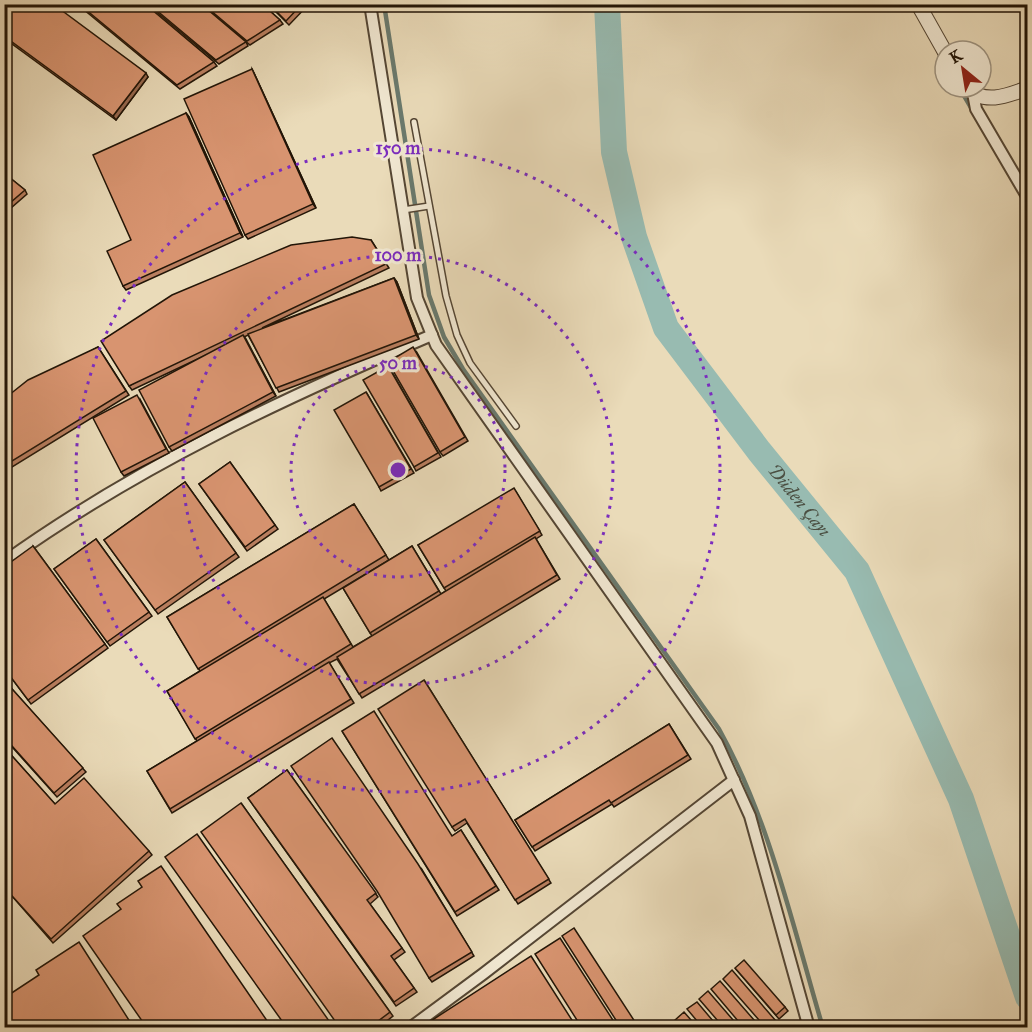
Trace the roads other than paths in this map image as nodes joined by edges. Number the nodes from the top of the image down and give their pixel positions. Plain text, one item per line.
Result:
1 (370, 4) edge
2 (918, 4) edge
3 (938, 39) edge
4 (1028, 88) edge
5 (993, 98) edge
6 (973, 99) edge
7 (414, 122) dead end
8 (1028, 198) edge
9 (429, 206) junction
10 (404, 210) junction
11 (432, 335) junction
12 (516, 426) dead end
13 (4, 562) edge
14 (734, 780) junction
15 (410, 1028) edge
16 (809, 1028) edge

1 - 10 street
2 - 3 street
4 - 5 street
6 - 8 street
7 - 9 lane
9 - 10 lane
9 - 12 lane
10 - 11 street
11 - 13 street
11 - 14 street
14 - 15 street
14 - 16 street

